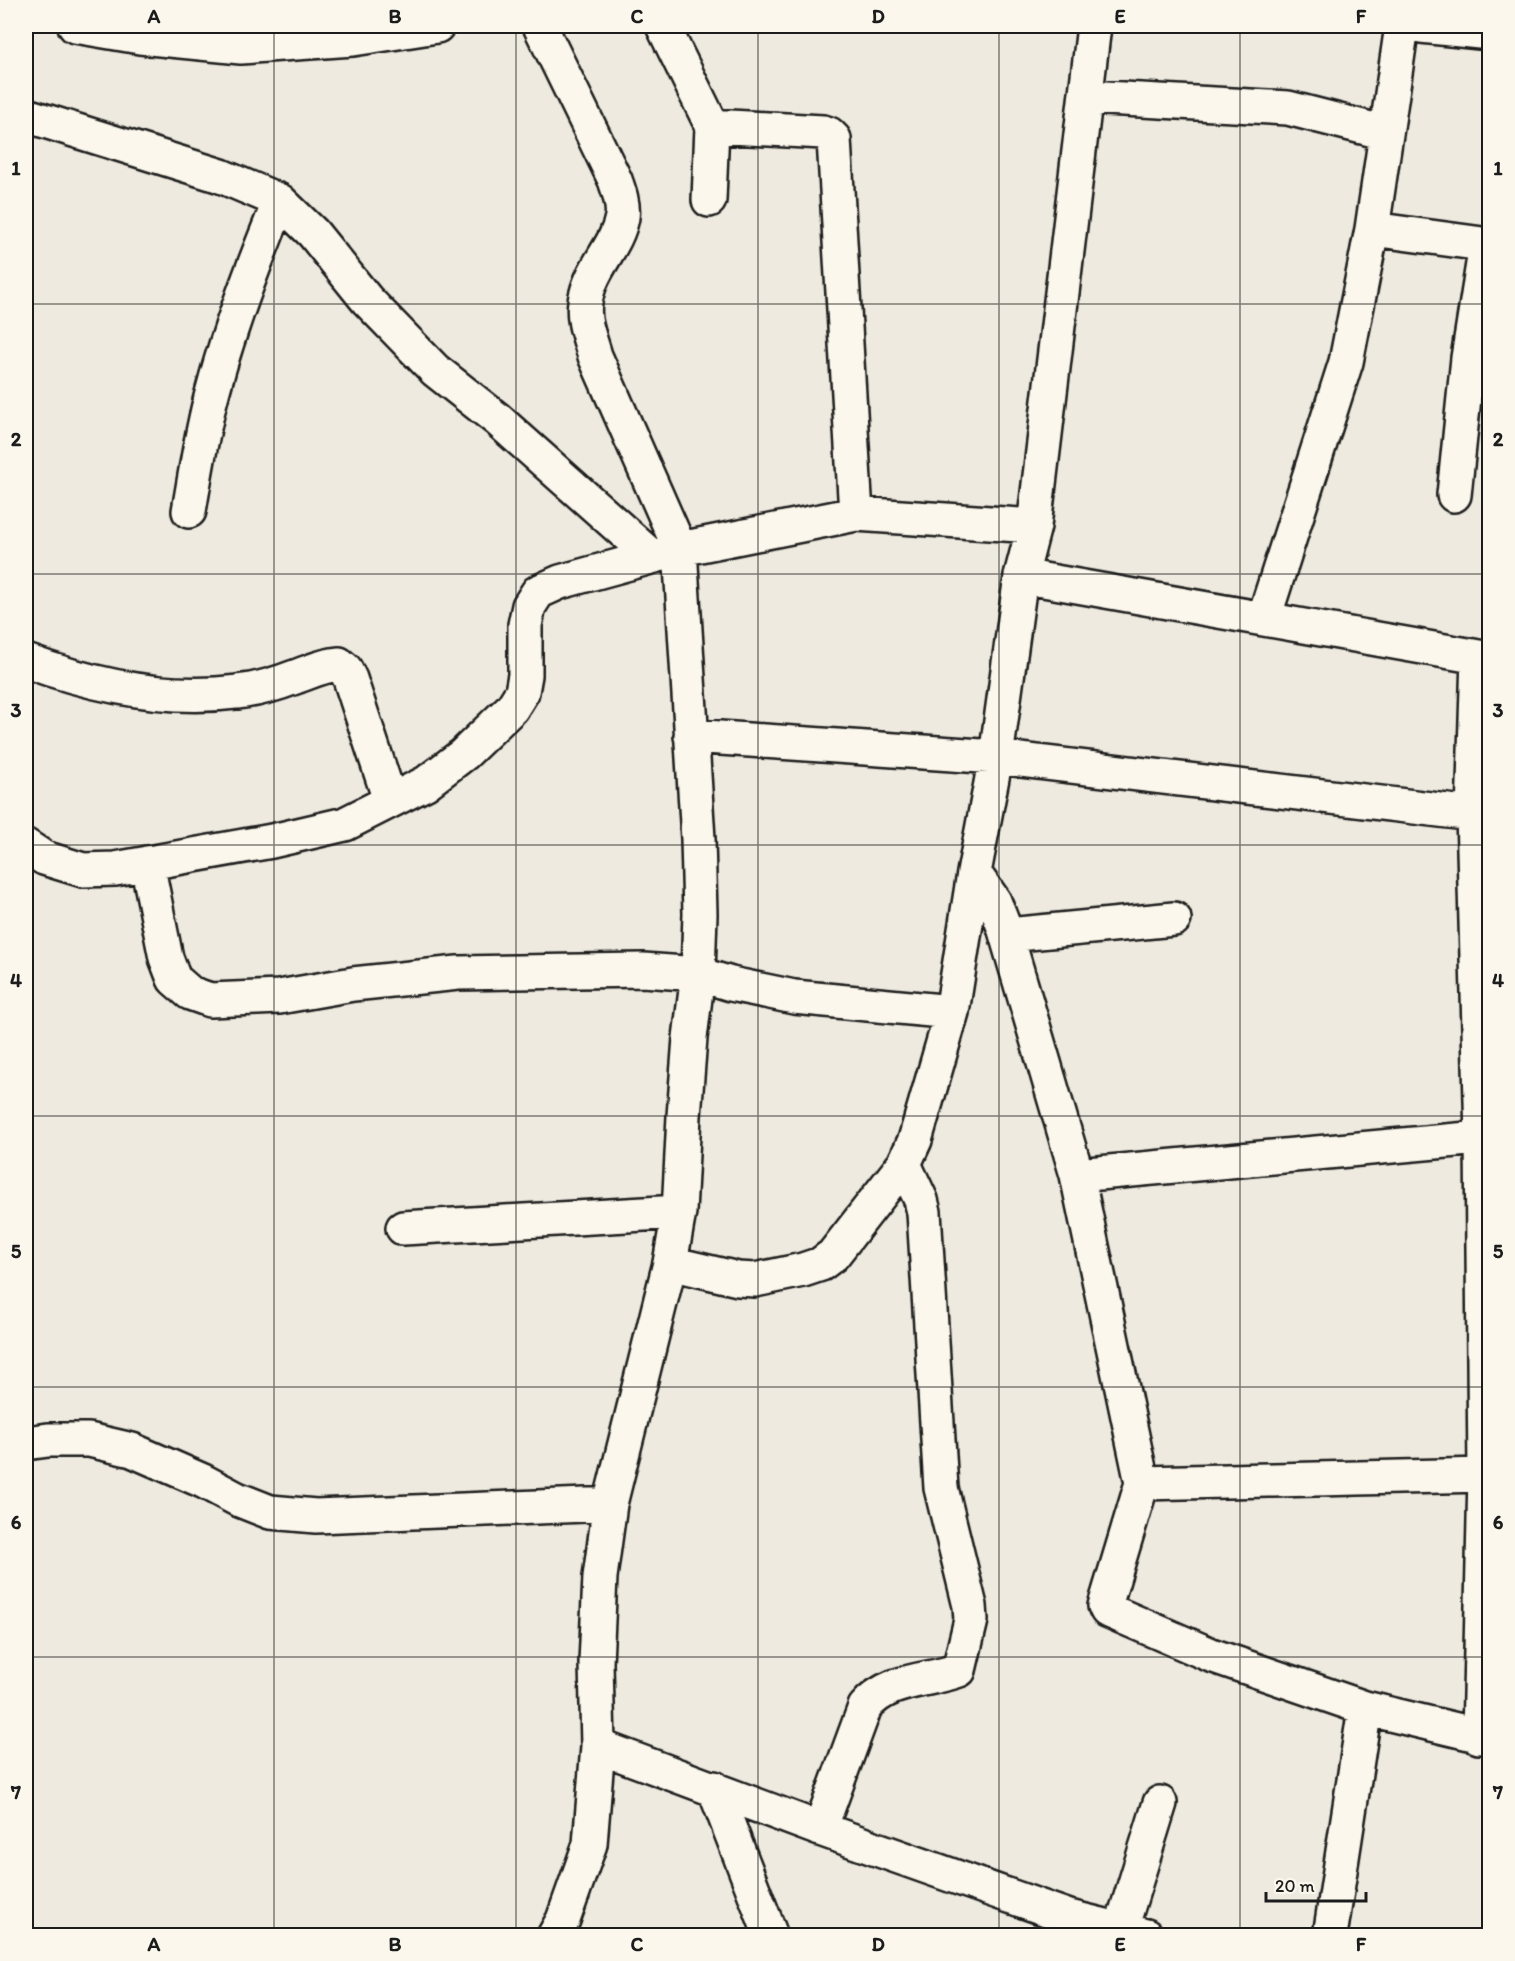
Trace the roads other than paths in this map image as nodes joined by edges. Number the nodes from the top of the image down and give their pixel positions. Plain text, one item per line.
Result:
1 (75, 26) edge
2 (437, 26) edge
3 (540, 26) edge
4 (663, 26) edge
5 (1094, 26) edge
6 (1402, 26) edge
7 (1421, 26) edge
8 (1490, 33) edge
9 (1086, 97) junction
10 (26, 115) edge
11 (712, 126) junction
12 (1386, 133) junction
13 (709, 200) dead end
14 (280, 201) junction
15 (1372, 229) junction
16 (1488, 245) edge
17 (1454, 495) dead end
18 (189, 511) dead end
19 (856, 514) junction
20 (1034, 526) junction
21 (665, 552) junction
22 (1021, 576) junction
23 (1264, 618) junction
24 (1484, 658) edge
25 (26, 661) edge
26 (691, 736) junction
27 (996, 757) junction
28 (390, 800) junction
29 (1473, 814) junction
30 (26, 846) edge
31 (147, 863) junction
32 (974, 873) junction
33 (1174, 919) dead end
34 (1007, 935) junction
35 (698, 974) junction
36 (952, 1012) junction
37 (1486, 1137) edge
38 (904, 1164) junction
39 (1077, 1175) junction
40 (680, 1212) junction
41 (403, 1228) dead end
42 (670, 1263) junction
43 (26, 1443) edge
44 (1485, 1475) junction
45 (1142, 1482) junction
46 (610, 1504) junction
47 (1365, 1708) junction
48 (1484, 1738) edge
49 (598, 1746) junction
50 (714, 1788) junction
51 (1160, 1803) dead end
52 (820, 1829) junction
53 (1068, 1926) edge
54 (1133, 1932) edge
55 (554, 1935) edge
56 (771, 1935) edge
57 (1330, 1935) edge

1 - 2 street
3 - 21 street
4 - 11 street
5 - 9 street
6 - 12 street
7 - 8 street
9 - 12 street
9 - 20 street
10 - 14 street
11 - 13 street
11 - 19 street
12 - 15 street
14 - 18 street
14 - 21 street
15 - 16 street
15 - 23 street
16 - 17 street
19 - 20 street
19 - 21 street
20 - 22 street
21 - 26 street
21 - 28 street
22 - 23 street
22 - 27 street
23 - 24 street
24 - 29 street
25 - 28 street
26 - 27 street
26 - 35 street
27 - 29 street
27 - 32 street
28 - 31 street
29 - 37 street
30 - 31 street
31 - 35 street
32 - 34 street
32 - 36 street
33 - 34 street
34 - 39 street
35 - 36 street
35 - 40 street
36 - 38 street
37 - 39 street
37 - 44 street
38 - 42 street
38 - 52 street
39 - 45 street
40 - 41 street
40 - 42 street
42 - 46 street
43 - 46 street
44 - 45 street
44 - 48 street
45 - 47 street
46 - 49 street
47 - 48 street
47 - 57 street
49 - 50 street
49 - 55 street
50 - 52 street
50 - 56 street
51 - 54 street
52 - 53 street
53 - 54 street

